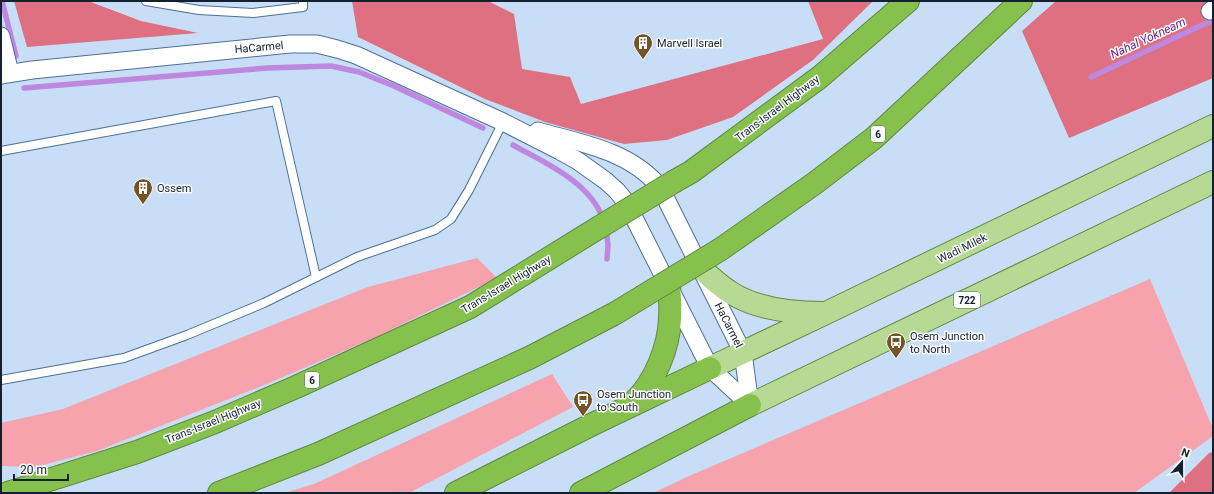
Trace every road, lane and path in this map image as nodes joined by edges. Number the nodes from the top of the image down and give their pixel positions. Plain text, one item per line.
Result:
1 (146, 1) edge
2 (303, 1) edge
3 (908, 1) edge
4 (1022, 1) edge
5 (1, 36) edge
6 (6, 74) edge
7 (503, 122) junction
8 (1213, 126) edge
9 (1, 151) edge
10 (1213, 182) edge
11 (700, 267) junction
12 (316, 277) junction
13 (669, 287) junction
14 (826, 313) junction
15 (743, 353) junction
16 (710, 368) junction
17 (1, 380) edge
18 (750, 405) junction
19 (629, 406) junction
20 (8, 493) edge
21 (219, 493) edge
22 (456, 493) edge
23 (581, 493) edge

1 - 2 lane
3 - 20 highway, Trans-Israel Highway / 6, bridge
4 - 21 highway, 6, bridge
5 - 6 street
6 - 7 street, HaCarmel
7 - 11 street, HaCarmel
7 - 12 lane
7 - 13 street, HaCarmel
8 - 14 main road, Wadi Milek
9 - 12 lane
10 - 18 main road, 722
11 - 14 main road
11 - 15 street, HaCarmel
12 - 17 lane
13 - 16 street, HaCarmel
13 - 19 highway
14 - 15 main road, Wadi Milek
15 - 16 main road, Wadi Milek
15 - 18 street, HaCarmel
16 - 18 street, HaCarmel
16 - 19 highway
18 - 23 highway
19 - 22 highway

